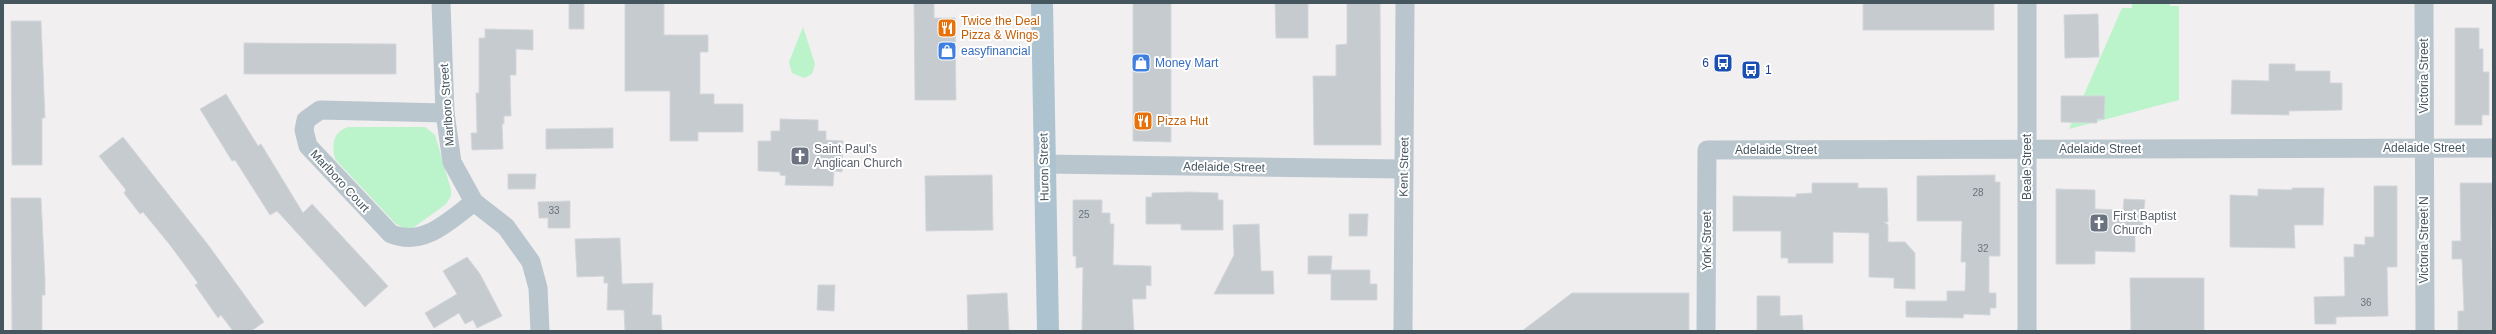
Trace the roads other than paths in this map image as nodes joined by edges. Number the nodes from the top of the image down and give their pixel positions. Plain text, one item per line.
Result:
1 (441, 3) edge
2 (1042, 3) edge
3 (1405, 3) edge
4 (2027, 3) edge
5 (2424, 3) edge
6 (445, 113) junction
7 (2424, 148) junction
8 (2493, 148) edge
9 (2027, 149) junction
10 (1707, 150) joint
11 (1044, 164) junction
12 (1404, 169) junction
13 (474, 202) junction
14 (540, 331) edge
15 (1048, 331) edge
16 (1403, 331) edge
17 (1706, 331) edge
18 (2027, 331) edge
19 (2425, 331) edge

1 - 6 street, Marlboro Street
2 - 11 main road, Huron Street
3 - 12 street, Kent Street
4 - 9 street, Beale Street
5 - 7 street, Victoria Street
6 - 13 street, Marlboro Street
6 - 13 street, Marlboro Court
7 - 8 street, Adelaide Street
7 - 9 street, Adelaide Street
7 - 19 street, Victoria Street N
9 - 10 street, Adelaide Street
9 - 18 street, Beale Street
10 - 17 street, York Street
11 - 12 street, Adelaide Street
11 - 15 main road, Huron Street
12 - 16 street, Kent Street
13 - 14 street

